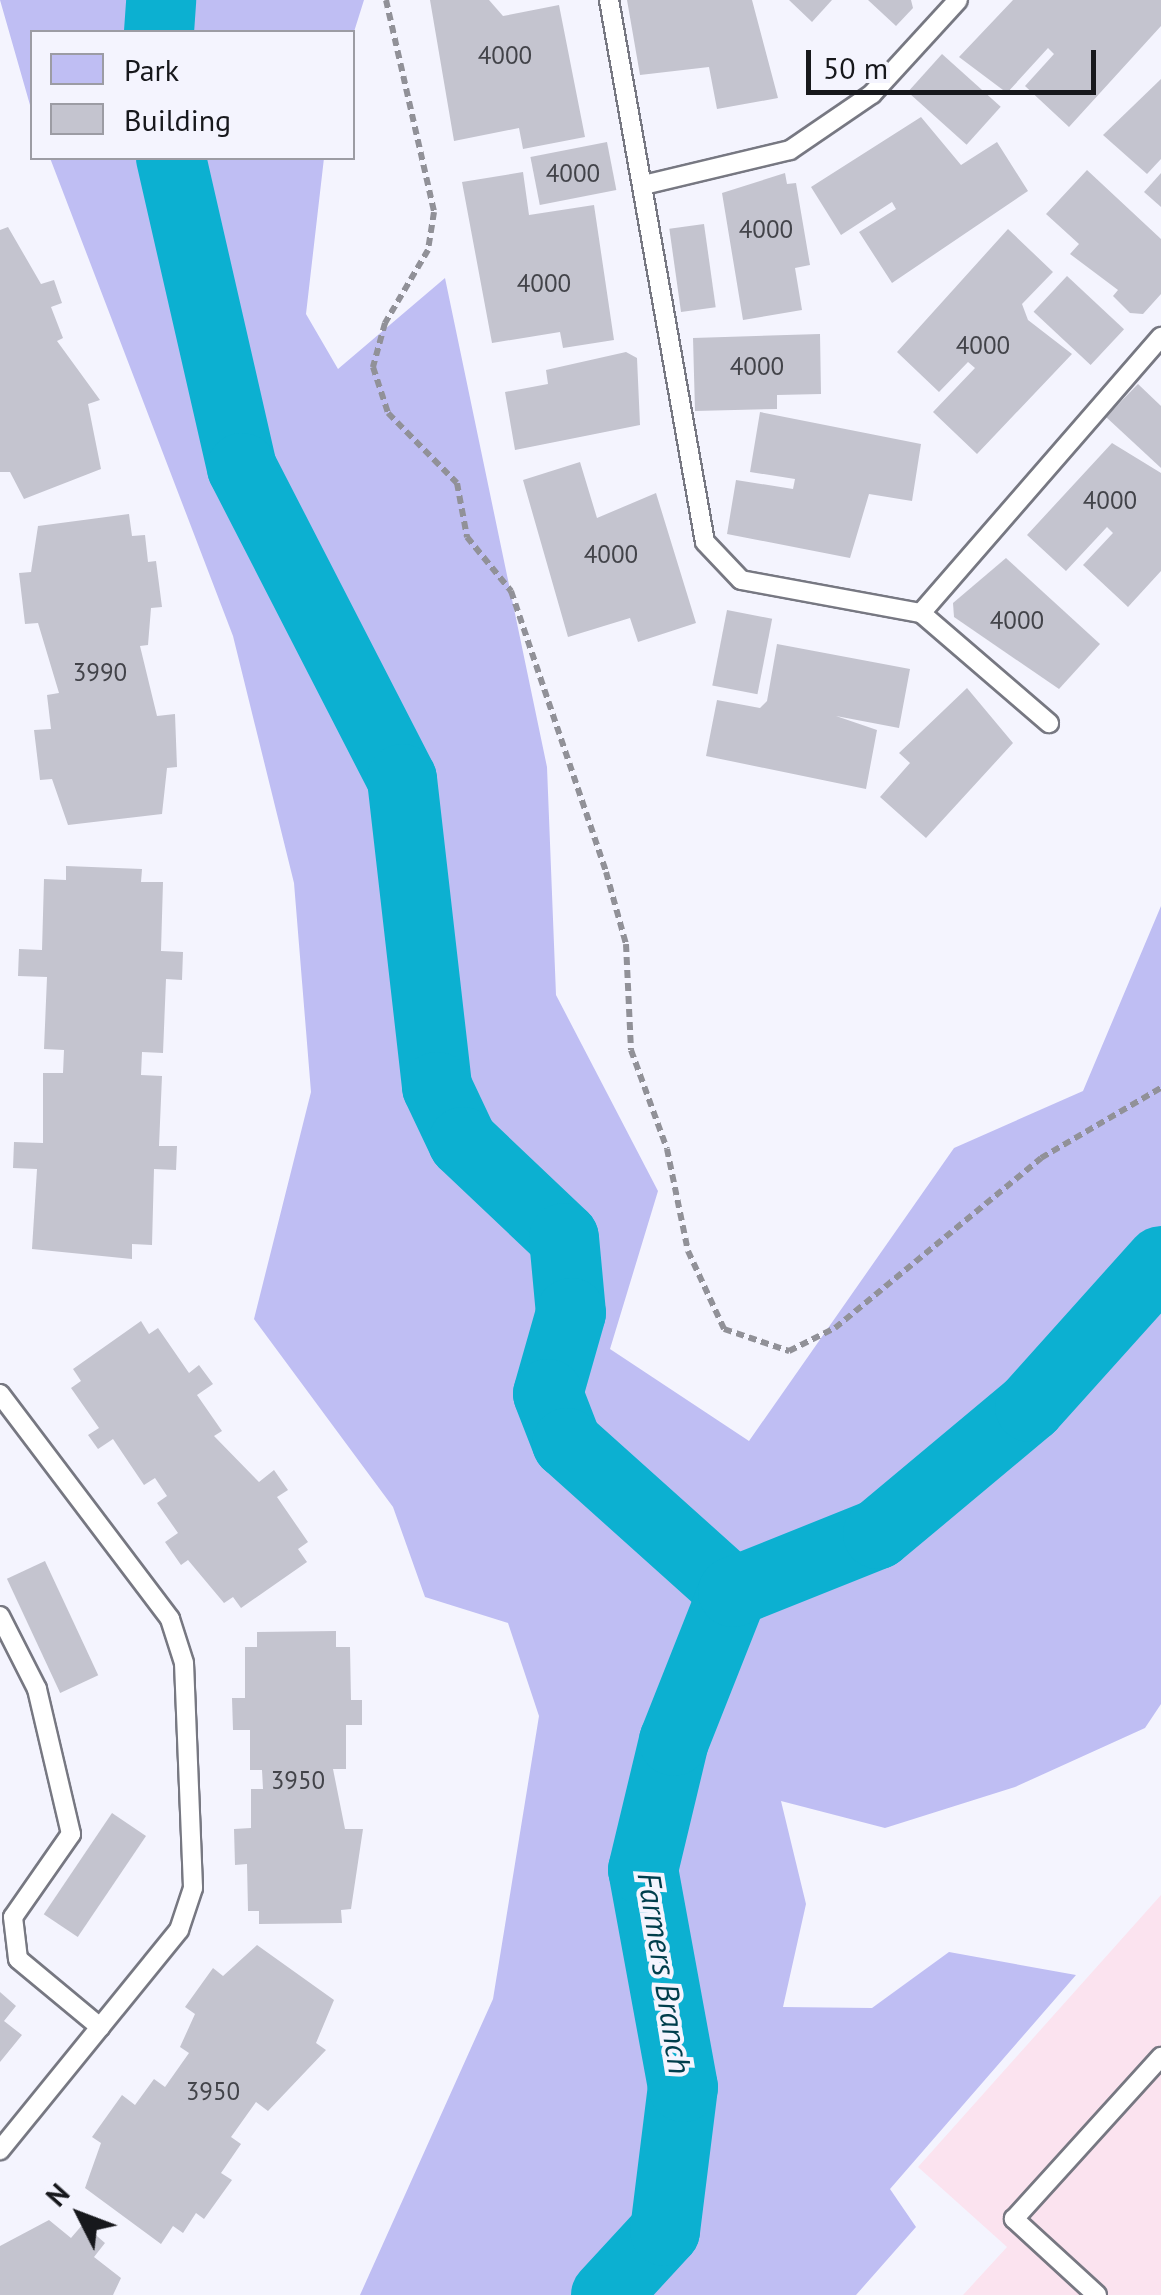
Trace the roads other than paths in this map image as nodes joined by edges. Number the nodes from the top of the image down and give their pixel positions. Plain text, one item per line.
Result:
1 (609, 0) edge
2 (958, 0) edge
3 (644, 185) junction
4 (1161, 337) edge
5 (921, 613) junction
6 (1049, 723) dead end
7 (2, 1402) edge
8 (0, 1616) edge
9 (100, 2026) junction
10 (1161, 2057) edge
11 (0, 2150) edge
12 (1097, 2295) edge

1 - 3 lane
2 - 3 lane
3 - 5 lane
4 - 5 lane
5 - 6 lane
7 - 9 lane
8 - 9 lane
9 - 11 lane
10 - 12 lane

